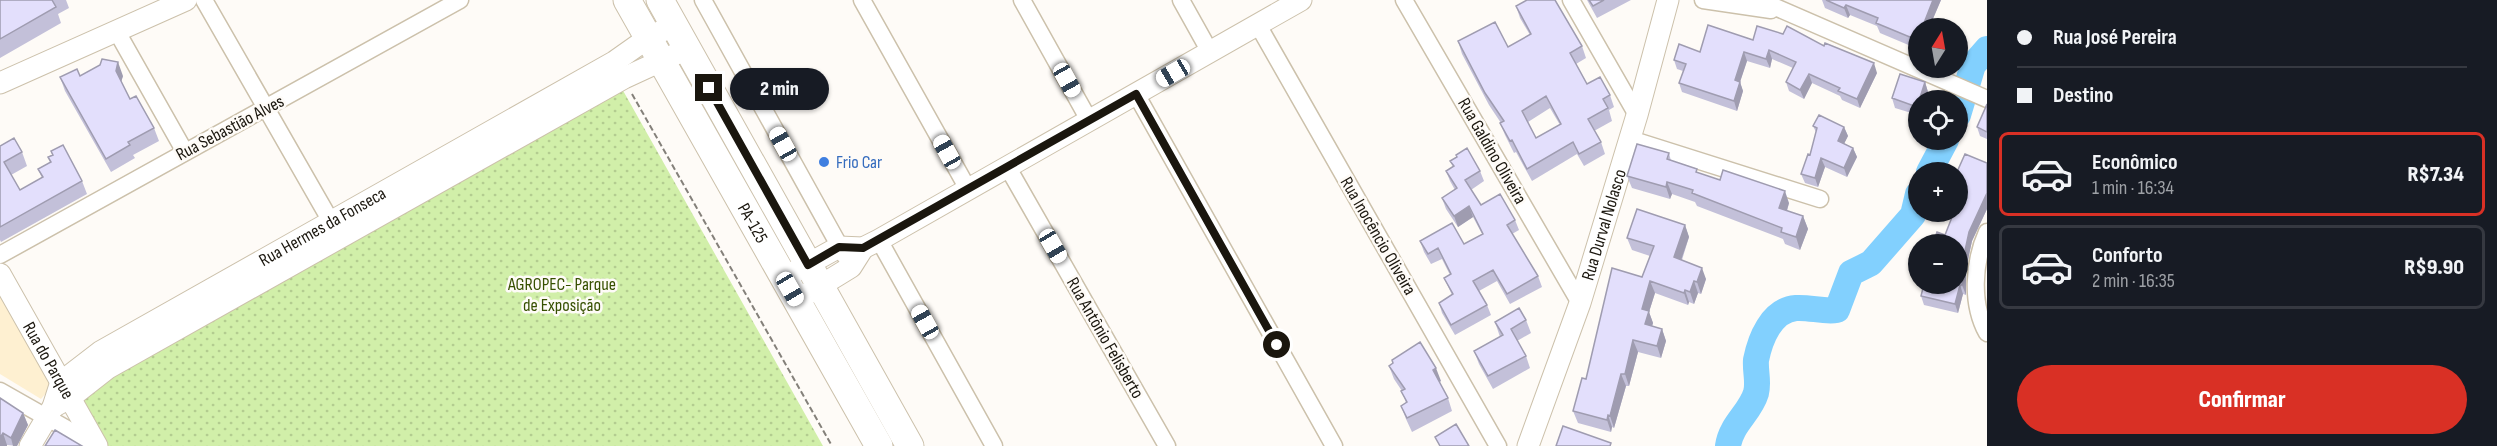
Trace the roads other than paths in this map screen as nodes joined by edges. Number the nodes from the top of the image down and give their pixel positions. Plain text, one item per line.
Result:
1 (186, 0) edge
2 (204, 0) edge
3 (460, 0) edge
4 (627, 0) edge
5 (660, 0) edge
6 (703, 0) edge
7 (862, 0) edge
8 (1022, 0) edge
9 (1181, 0) edge
10 (1301, 0) edge
11 (1404, 0) edge
12 (1571, 0) edge
13 (1668, 0) edge
14 (1703, 0) edge
15 (1759, 0) edge
16 (1783, 12) junction
17 (674, 25) junction
18 (1258, 25) junction
19 (116, 30) junction
20 (687, 48) junction
21 (655, 49) junction
22 (1210, 52) junction
23 (0, 83) edge
24 (1136, 94) junction
25 (1983, 97) edge
26 (267, 109) junction
27 (1637, 115) junction
28 (1089, 120) junction
29 (1630, 139) junction
30 (185, 152) junction
31 (1007, 166) junction
32 (968, 189) junction
33 (1820, 199) dead end
34 (336, 230) junction
35 (1987, 232) edge
36 (871, 244) junction
37 (839, 247) junction
38 (0, 255) edge
39 (851, 267) junction
40 (0, 274) edge
41 (814, 276) junction
42 (790, 289) junction
43 (1580, 303) junction
44 (1987, 333) edge
45 (0, 391) edge
46 (865, 394) junction
47 (58, 401) junction
48 (30, 446) edge
49 (97, 446) edge
50 (879, 446) edge
51 (910, 446) edge
52 (994, 446) edge
53 (1167, 446) edge
54 (1334, 446) edge
55 (1498, 446) edge
56 (1528, 446) edge

1 - 19 street
2 - 26 street
3 - 26 street, Rua Sebastião Alves
4 - 21 main road, PA-125 / PA-125
5 - 17 main road, PA-125
6 - 37 street
7 - 32 street
8 - 28 street
9 - 22 street
10 - 18 street
11 - 43 street, Rua Galdino Oliveira
12 - 27 street
13 - 27 street, Rua Durval Nolasco
14 - 16 street
15 - 16 street
16 - 25 street
17 - 20 main road, PA-125
17 - 21 street
18 - 22 street
18 - 55 street, Rua Inocêncio Oliveira
19 - 23 street
19 - 30 street
20 - 21 street
20 - 41 main road, PA-125
21 - 34 street, Rua Hermes da Fonseca
21 - 42 main road, PA-125 / PA-125
22 - 24 street
24 - 28 street
24 - 54 street
26 - 30 street, Rua Sebastião Alves
26 - 34 street
27 - 29 street, Rua Durval Nolasco
28 - 31 street
29 - 33 street
29 - 43 street, Rua Durval Nolasco
30 - 38 street, Rua Sebastião Alves
31 - 32 street
31 - 53 street, Rua Antônio Felisberto
32 - 36 street
34 - 47 street, Rua Hermes da Fonseca
35 - 44 street
36 - 37 street
36 - 39 street
36 - 52 street
37 - 39 street
37 - 41 street
39 - 41 street
40 - 47 street, Rua do Parque
41 - 42 street
41 - 46 main road, PA-125
42 - 46 main road, PA-125 / PA-125
43 - 56 street, Rua Durval Nolasco
45 - 47 street
46 - 50 main road, PA-125 / PA-125
46 - 51 main road, PA-125
47 - 48 street
47 - 49 street, Rua do Parque
47 - 49 street

